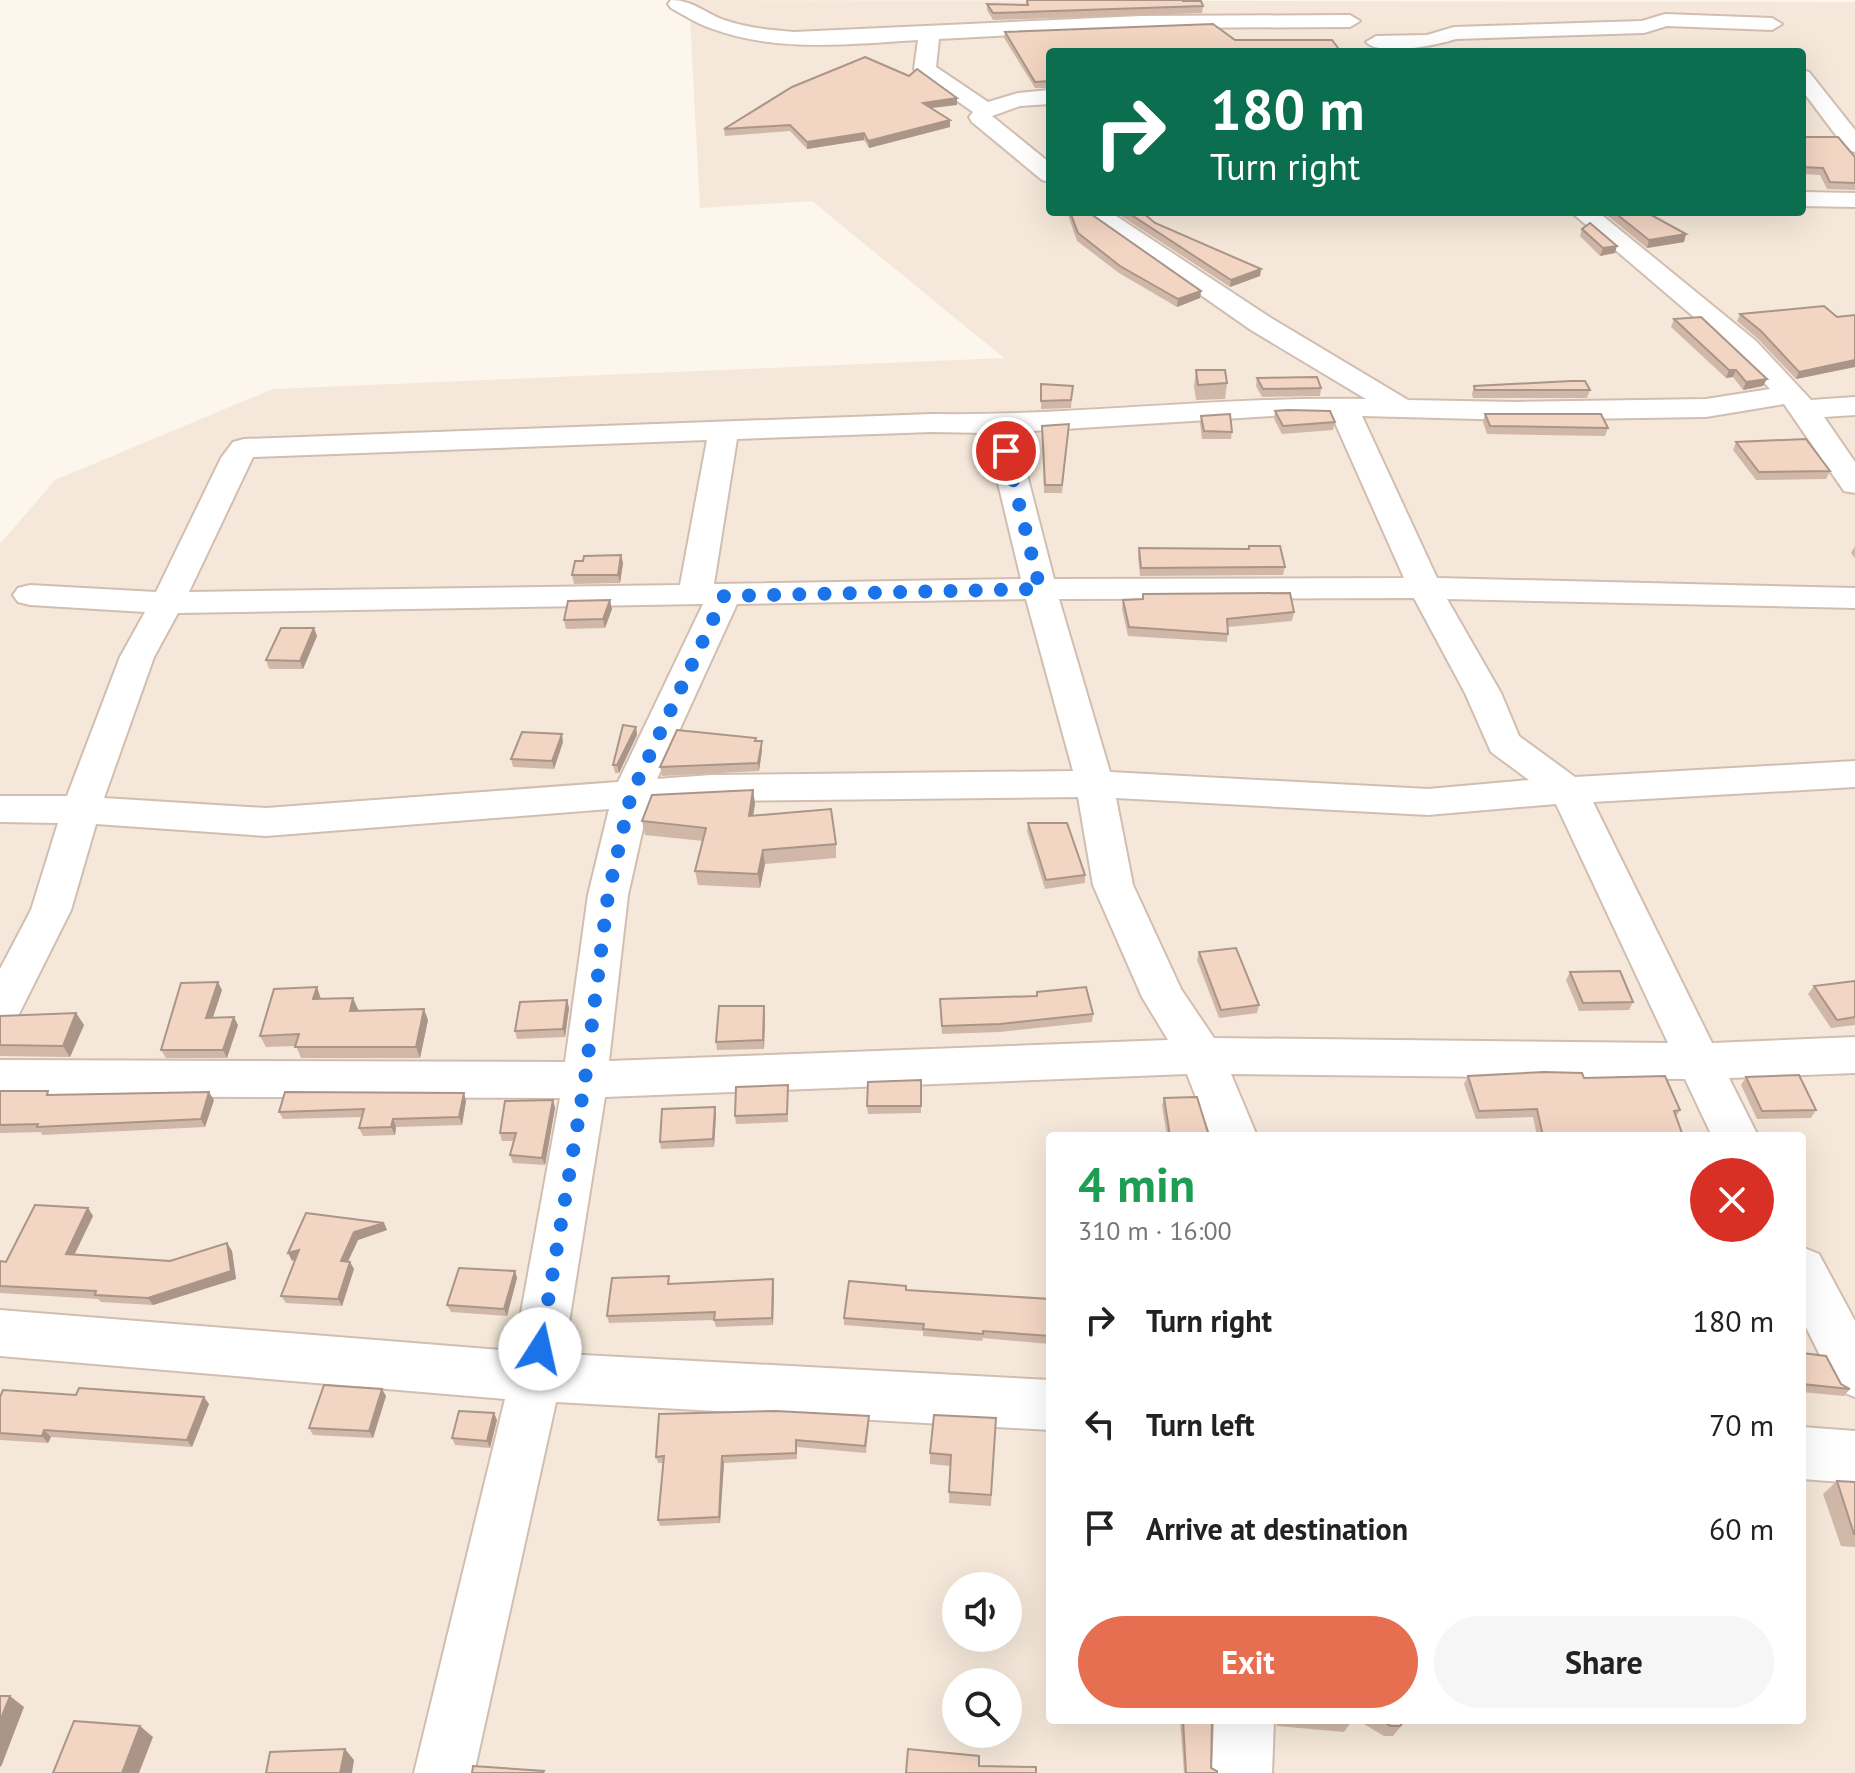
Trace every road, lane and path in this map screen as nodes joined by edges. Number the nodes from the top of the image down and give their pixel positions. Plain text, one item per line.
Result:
1 (1326, 0) edge
2 (678, 4) dead end
3 (1350, 21) junction
4 (929, 33) junction
5 (1782, 43) dead end
6 (1382, 47) edge
7 (1806, 81) edge
8 (1046, 97) edge
9 (985, 110) junction
10 (1855, 145) edge
11 (1046, 172) edge
12 (1806, 199) edge
13 (1855, 200) edge
14 (1100, 216) edge
15 (1598, 216) edge
16 (1796, 402) junction
17 (1342, 405) junction
18 (1855, 406) edge
19 (1405, 410) junction
20 (999, 424) junction
21 (724, 430) junction
22 (1855, 484) edge
23 (1425, 588) junction
24 (1040, 589) junction
25 (30, 595) dead end
26 (710, 596) junction
27 (1855, 598) edge
28 (167, 603) junction
29 (1855, 774) edge
30 (1095, 784) junction
31 (1568, 790) junction
32 (631, 795) junction
33 (0, 809) edge
34 (81, 810) junction
35 (0, 1010) edge
36 (1855, 1055) edge
37 (1202, 1056) junction
38 (1697, 1061) junction
39 (0, 1078) edge
40 (585, 1080) junction
41 (1232, 1132) edge
42 (1733, 1132) edge
43 (1806, 1277) edge
44 (0, 1333) edge
45 (1855, 1373) edge
46 (535, 1377) junction
47 (1046, 1405) edge
48 (1806, 1453) edge
49 (1855, 1457) edge
50 (1244, 1724) edge
51 (444, 1773) edge
52 (1242, 1773) edge

1 - 3 street
2 - 4 street
3 - 4 street
3 - 6 street
4 - 9 street
5 - 6 street
7 - 10 street
8 - 9 street
9 - 11 street
12 - 13 street
14 - 19 street
15 - 16 street
16 - 18 street
16 - 19 street
16 - 22 street
17 - 19 street
17 - 20 street
17 - 23 street
20 - 21 street
20 - 24 street
21 - 26 street
21 - 28 street
23 - 24 street
23 - 27 street
23 - 31 street
24 - 26 street
24 - 30 street
25 - 28 street
26 - 28 street
26 - 32 street
28 - 34 street
29 - 31 street
30 - 31 street
30 - 32 street
30 - 37 street
31 - 38 street
32 - 34 street
32 - 40 street
33 - 34 street
34 - 35 street
36 - 38 street
37 - 38 street
37 - 40 street
37 - 41 street
38 - 42 street
39 - 40 street
40 - 46 street
43 - 45 street
44 - 46 street
46 - 47 street
46 - 51 street
48 - 49 street
50 - 52 street

